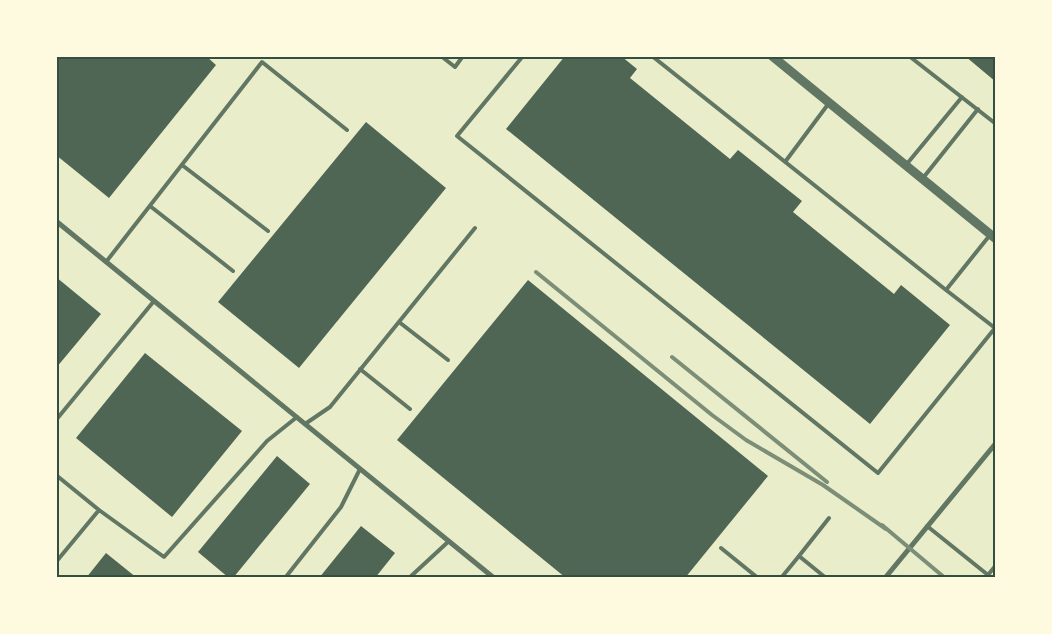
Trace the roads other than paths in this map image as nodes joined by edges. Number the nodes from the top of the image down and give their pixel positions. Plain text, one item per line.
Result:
1 (441, 56) edge
2 (463, 56) edge
3 (523, 56) edge
4 (652, 56) edge
5 (772, 56) edge
6 (909, 56) edge
7 (962, 97) junction
8 (829, 103) junction
9 (978, 109) junction
10 (996, 124) edge
11 (347, 130) dead end
12 (785, 162) junction
13 (182, 165) junction
14 (906, 165) junction
15 (922, 178) junction
16 (150, 206) junction
17 (56, 221) edge
18 (475, 228) dead end
19 (268, 231) dead end
20 (993, 237) edge
21 (106, 262) junction
22 (234, 271) dead end
23 (946, 290) junction
24 (154, 301) junction
25 (399, 322) junction
26 (448, 360) dead end
27 (360, 369) junction
28 (410, 409) dead end
29 (297, 417) junction
30 (56, 420) edge
31 (305, 424) junction
32 (996, 443) edge
33 (360, 469) junction
34 (56, 475) edge
35 (99, 510) junction
36 (829, 518) dead end
37 (927, 526) junction
38 (449, 541) junction
39 (721, 548) dead end
40 (799, 556) junction
41 (56, 562) edge
42 (996, 565) edge
43 (990, 576) edge
44 (285, 578) edge
45 (409, 578) edge
46 (494, 578) edge
47 (758, 578) edge
48 (781, 578) edge
49 (826, 578) edge
50 (885, 578) edge

1 - 2 lane
3 - 23 lane
4 - 12 lane
5 - 8 street
6 - 7 lane
7 - 9 lane
7 - 14 lane
8 - 12 lane
8 - 14 street
9 - 10 lane
9 - 15 lane
11 - 13 lane
12 - 23 lane
13 - 16 lane
13 - 19 lane
14 - 15 street
15 - 20 street
16 - 21 lane
16 - 22 lane
17 - 21 street
18 - 25 lane
20 - 23 lane
21 - 24 street
24 - 29 street
24 - 30 lane
25 - 26 lane
25 - 27 lane
27 - 28 lane
27 - 31 lane
29 - 31 street
29 - 35 lane
31 - 33 street
32 - 37 street
33 - 38 street
33 - 44 lane
34 - 35 lane
35 - 41 lane
36 - 40 lane
37 - 43 lane
37 - 50 street
38 - 45 lane
38 - 46 street
39 - 47 lane
40 - 48 lane
40 - 49 lane
42 - 43 lane

